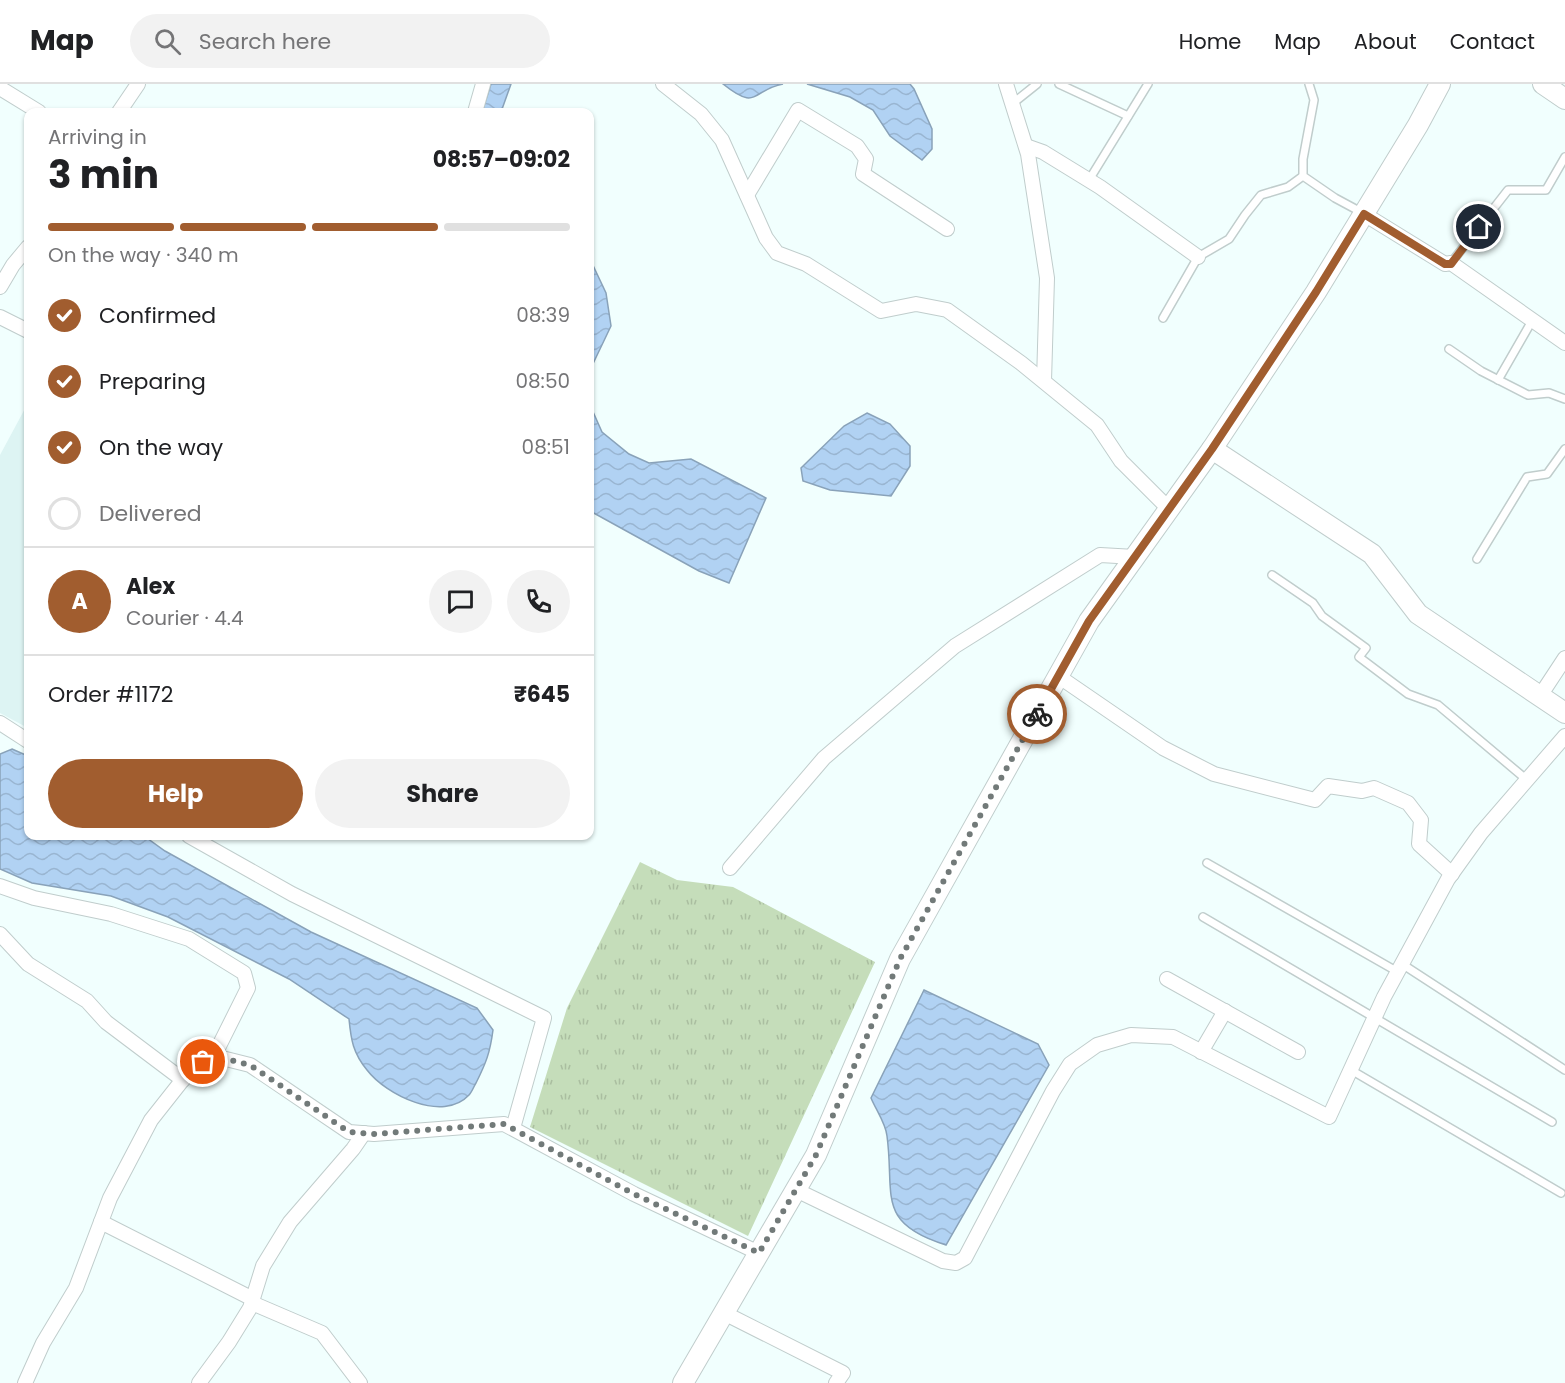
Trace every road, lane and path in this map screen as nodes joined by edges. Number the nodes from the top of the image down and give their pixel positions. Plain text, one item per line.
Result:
1 (138, 84) edge
2 (483, 84) edge
3 (663, 84) edge
4 (1006, 84) edge
5 (1037, 84) edge
6 (1059, 84) edge
7 (1148, 84) edge
8 (1309, 84) edge
9 (1440, 84) edge
10 (1543, 84) edge
11 (0, 88) edge
12 (1565, 99) edge
13 (1012, 104) junction
14 (32, 108) edge
15 (122, 108) edge
16 (476, 108) edge
17 (1128, 116) junction
18 (1026, 146) junction
19 (1565, 157) edge
20 (1303, 176) junction
21 (1089, 180) junction
22 (747, 195) junction
23 (1364, 214) junction
24 (947, 229) dead end
25 (24, 252) edge
26 (1198, 257) junction
27 (1451, 264) junction
28 (0, 287) edge
29 (0, 316) edge
30 (1163, 318) dead end
31 (1533, 319) junction
32 (24, 329) edge
33 (1565, 343) edge
34 (1449, 349) dead end
35 (1498, 380) junction
36 (1044, 381) junction
37 (1565, 399) edge
38 (1212, 449) junction
39 (1565, 449) edge
40 (1169, 509) junction
41 (1135, 557) junction
42 (1477, 559) dead end
43 (1272, 575) dead end
44 (1565, 658) edge
45 (1058, 676) junction
46 (1540, 696) junction
47 (1565, 713) edge
48 (0, 723) edge
49 (1565, 736) edge
50 (24, 738) edge
51 (1527, 780) junction
52 (196, 840) edge
53 (1207, 863) dead end
54 (730, 868) dead end
55 (1452, 874) junction
56 (0, 886) edge
57 (1203, 917) dead end
58 (0, 934) edge
59 (1400, 968) junction
60 (1167, 979) dead end
61 (1224, 1011) junction
62 (1374, 1018) junction
63 (1201, 1052) junction
64 (1298, 1052) dead end
65 (214, 1056) junction
66 (1351, 1070) junction
67 (1565, 1070) edge
68 (183, 1080) junction
69 (1552, 1122) dead end
70 (513, 1128) junction
71 (364, 1133) junction
72 (796, 1190) junction
73 (1561, 1193) dead end
74 (101, 1222) junction
75 (759, 1253) junction
76 (252, 1301) junction
77 (724, 1313) junction
78 (25, 1383) edge
79 (199, 1383) edge
80 (360, 1383) edge
81 (683, 1383) edge
82 (836, 1383) edge

1 - 15 street
2 - 16 street
3 - 22 street
4 - 13 street
5 - 13 lane
6 - 17 lane
7 - 17 lane
8 - 20 lane
9 - 23 main road
10 - 12 main road
11 - 14 street
13 - 18 street
17 - 21 lane
18 - 21 street
18 - 36 street
19 - 27 lane
20 - 23 lane
20 - 26 lane
21 - 26 street
22 - 24 street
22 - 36 street
23 - 27 street
23 - 38 main road
25 - 28 street
26 - 30 lane
27 - 31 street
29 - 32 street
31 - 33 street
31 - 35 lane
34 - 35 lane
35 - 37 lane
36 - 40 street
38 - 40 main road
38 - 46 main road
39 - 42 lane
40 - 41 main road
41 - 45 main road
41 - 54 street
43 - 51 lane
44 - 46 street
45 - 55 street
45 - 72 main road
46 - 47 main road
48 - 50 street
49 - 51 street
51 - 55 street
52 - 70 street
53 - 59 lane
55 - 59 street
56 - 65 street
57 - 62 lane
58 - 68 street
59 - 62 street
59 - 67 lane
60 - 61 street
61 - 63 street
61 - 64 street
62 - 66 street
62 - 69 lane
63 - 66 street
63 - 72 street
65 - 68 street
65 - 71 street
66 - 73 lane
68 - 74 street
70 - 71 street
70 - 75 street
71 - 76 street
72 - 75 main road
74 - 76 street
74 - 78 street
75 - 77 main road
76 - 79 street
76 - 80 street
77 - 81 main road
77 - 82 street

